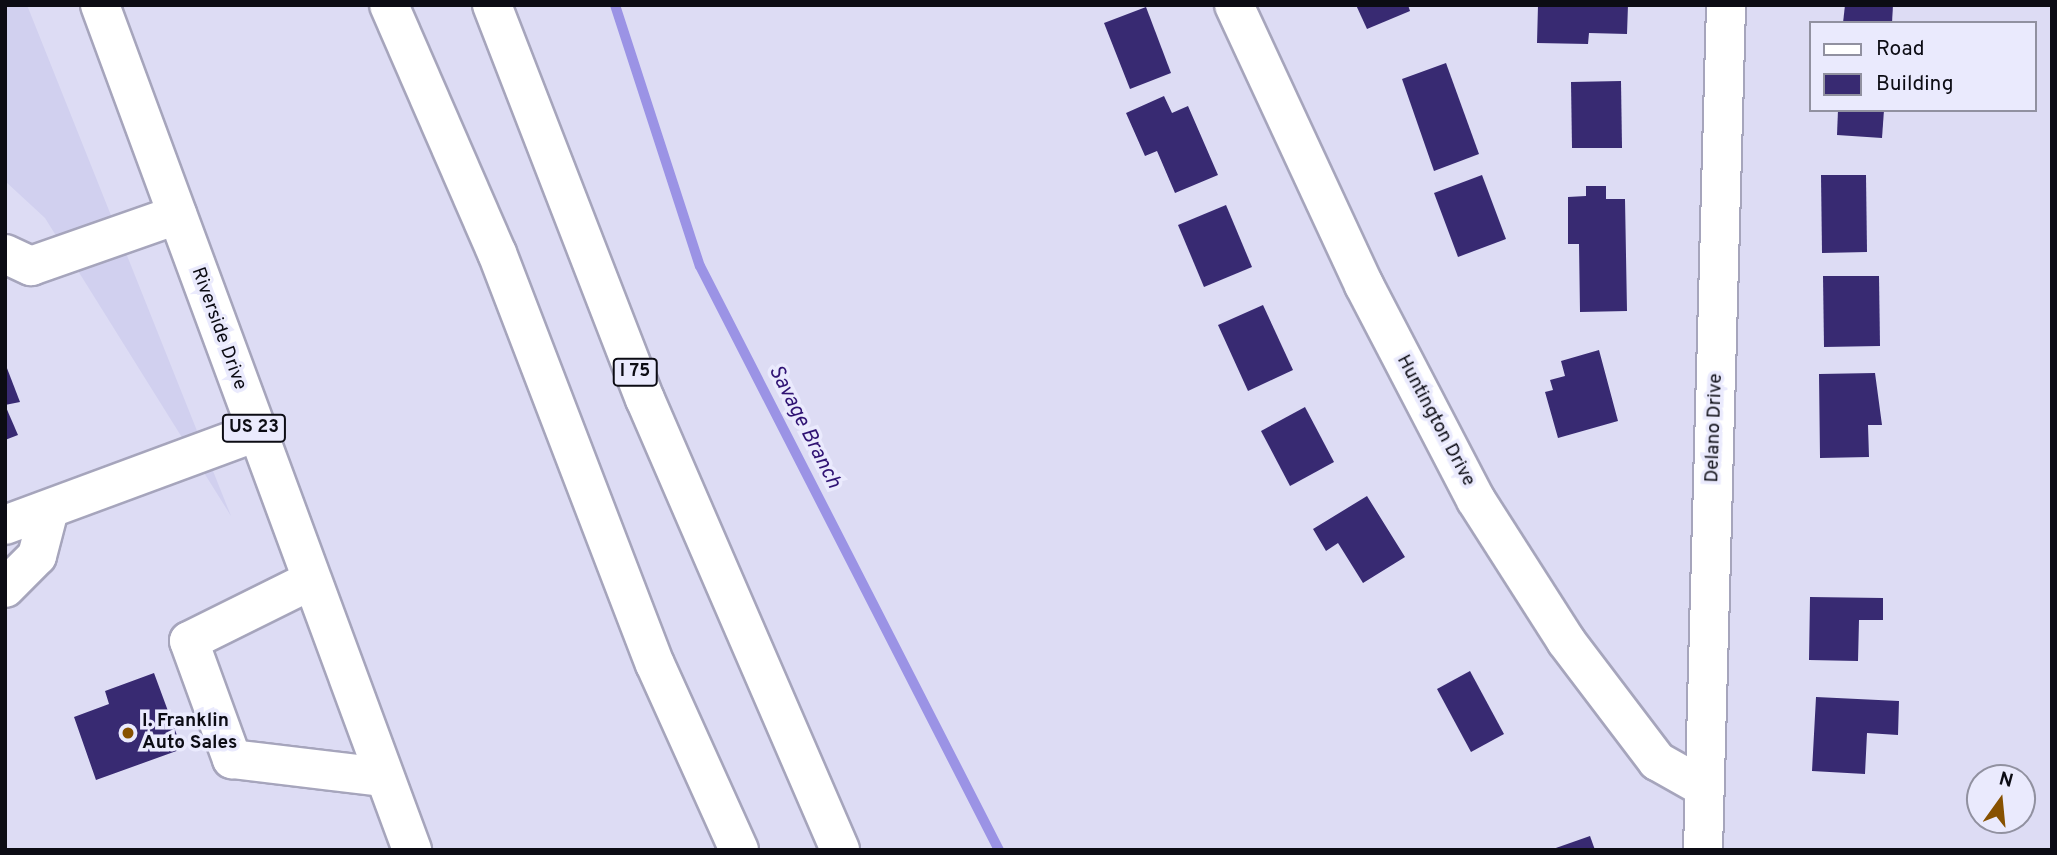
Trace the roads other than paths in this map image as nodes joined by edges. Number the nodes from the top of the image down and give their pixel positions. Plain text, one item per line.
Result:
1 (100, 5) edge
2 (389, 5) edge
3 (492, 5) edge
4 (1234, 5) edge
5 (1726, 5) edge
6 (177, 215) junction
7 (5, 254) edge
8 (256, 432) junction
9 (49, 510) junction
10 (5, 525) edge
11 (310, 581) junction
12 (5, 588) edge
13 (382, 777) junction
14 (1705, 788) junction
15 (405, 848) edge
16 (739, 850) edge
17 (840, 850) edge
18 (1703, 850) edge

1 - 6 main road, Riverside Drive / US 23
2 - 16 main road
3 - 17 main road, I 75
4 - 14 main road, Huntington Drive
5 - 14 main road, Delano Drive
6 - 7 main road
6 - 8 main road, Riverside Drive / US 23
8 - 9 main road
8 - 11 main road, Riverside Drive / US 23
9 - 10 main road
9 - 12 main road
11 - 13 main road, Riverside Drive / US 23
11 - 13 main road
13 - 15 main road, Riverside Drive / US 23
14 - 18 main road, Delano Drive

